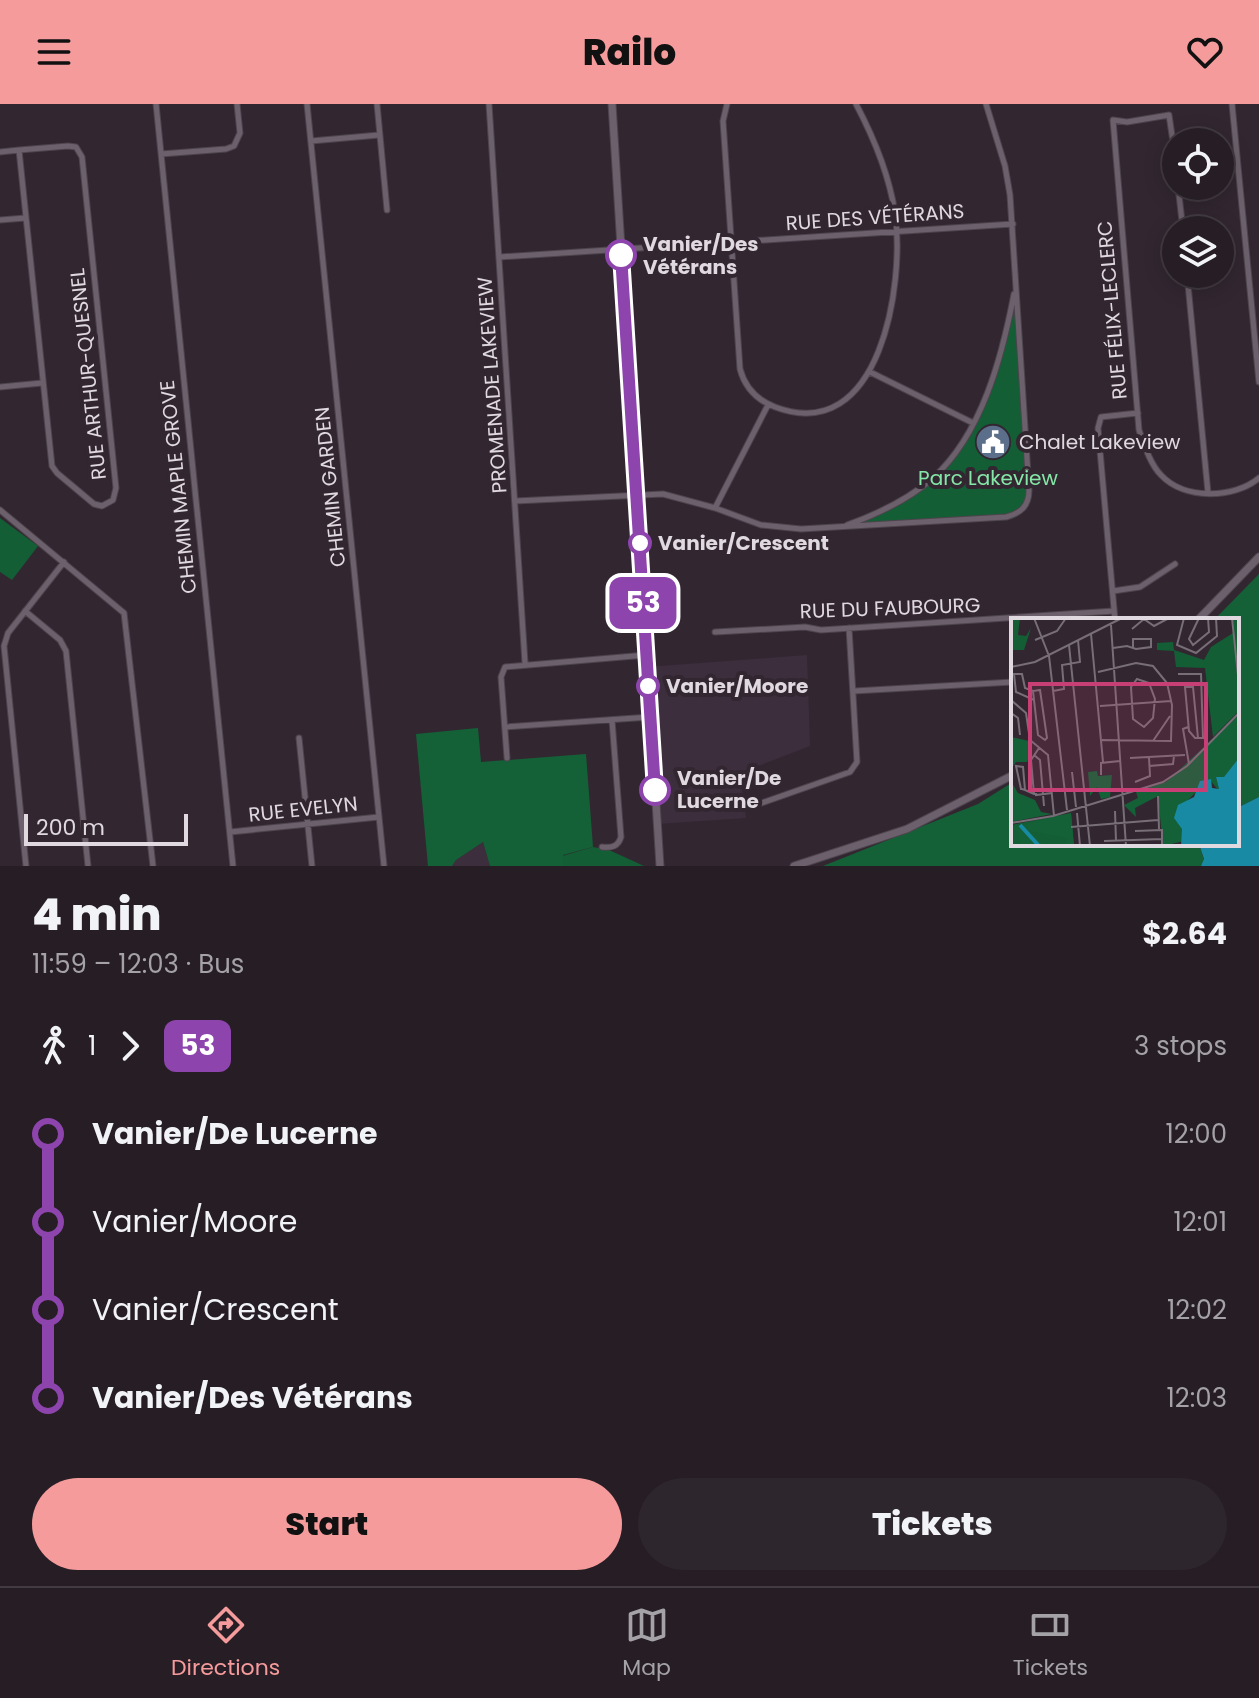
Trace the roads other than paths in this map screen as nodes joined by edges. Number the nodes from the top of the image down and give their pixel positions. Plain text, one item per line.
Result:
1 (156, 104) edge
2 (237, 104) edge
3 (307, 104) edge
4 (377, 104) edge
5 (489, 104) edge
6 (612, 104) edge
7 (727, 104) edge
8 (856, 104) edge
9 (986, 104) edge
10 (1232, 104) edge
11 (1171, 128) edge
12 (379, 135) junction
13 (311, 141) junction
14 (19, 150) junction
15 (0, 152) edge
16 (161, 154) junction
17 (387, 210) dead end
18 (25, 218) junction
19 (0, 220) edge
20 (1013, 224) junction
21 (897, 232) junction
22 (731, 243) junction
23 (621, 250) junction
24 (500, 257) junction
25 (1015, 287) junction
26 (1188, 288) edge
27 (870, 371) junction
28 (1259, 382) edge
29 (42, 383) junction
30 (0, 387) edge
31 (768, 405) junction
32 (1138, 413) junction
33 (973, 423) junction
34 (1259, 478) edge
35 (1208, 493) junction
36 (638, 494) junction
37 (515, 501) junction
38 (715, 508) junction
39 (0, 510) edge
40 (839, 528) junction
41 (1259, 557) edge
42 (64, 562) junction
43 (1175, 564) dead end
44 (1113, 591) junction
45 (25, 611) junction
46 (1114, 611) junction
47 (1031, 618) edge
48 (1115, 618) edge
49 (1200, 618) edge
50 (1011, 619) edge
51 (849, 628) junction
52 (715, 632) dead end
53 (646, 655) junction
54 (525, 663) junction
55 (1011, 682) edge
56 (854, 691) junction
57 (650, 717) junction
58 (612, 720) junction
59 (506, 727) junction
60 (299, 738) dead end
61 (507, 758) dead end
62 (1011, 776) edge
63 (753, 806) dead end
64 (379, 817) junction
65 (308, 824) junction
66 (230, 832) junction
67 (602, 847) dead end
68 (26, 866) edge
69 (88, 866) edge
70 (153, 866) edge
71 (233, 866) edge
72 (312, 866) edge
73 (384, 866) edge
74 (660, 866) edge
75 (794, 866) edge

1 - 16 street, CHEMIN MAPLE GROVE
2 - 16 street
3 - 13 street, CHEMIN GARDEN
4 - 12 street
5 - 24 street, PROMENADE LAKEVIEW
6 - 23 street
7 - 22 street
8 - 21 street
9 - 20 street
10 - 28 street
11 - 32 street, RUE FÉLIX-LECLERC
12 - 13 street
12 - 17 street
13 - 64 street, CHEMIN GARDEN
14 - 15 street, RUE ARTHUR-QUESNEL
14 - 18 street, RUE ARTHUR-QUESNEL
14 - 29 street, RUE ARTHUR-QUESNEL
16 - 66 street, CHEMIN MAPLE GROVE
18 - 19 street
18 - 29 street, RUE ARTHUR-QUESNEL
20 - 21 street, RUE DES VÉTÉRANS
20 - 25 street
21 - 22 street, RUE DES VÉTÉRANS
21 - 27 street
22 - 23 street, RUE DES VÉTÉRANS
22 - 31 street
23 - 24 street, RUE DES VÉTÉRANS
23 - 36 street
24 - 37 street, PROMENADE LAKEVIEW
25 - 33 street
25 - 40 street
26 - 35 street
27 - 31 street
27 - 33 street
29 - 30 street
31 - 38 street
32 - 35 street, RUE FÉLIX-LECLERC
32 - 44 street
33 - 40 street
34 - 35 street, RUE FÉLIX-LECLERC
36 - 37 street
36 - 38 street
36 - 53 street
37 - 54 street, PROMENADE LAKEVIEW
38 - 40 street
39 - 42 street
41 - 49 street
42 - 45 street
42 - 70 street
43 - 44 street
44 - 46 street
45 - 68 street
45 - 69 street
46 - 47 street, RUE DU FAUBOURG
46 - 48 street
50 - 51 street, RUE DU FAUBOURG
51 - 52 street, RUE DU FAUBOURG
51 - 56 street
53 - 54 street
53 - 57 street
54 - 59 street
55 - 56 street
56 - 63 street
57 - 58 street
57 - 74 street
58 - 59 street
58 - 67 street
59 - 61 street
60 - 65 street
62 - 75 street
64 - 65 street, RUE EVELYN
64 - 73 street, CHEMIN GARDEN
65 - 66 street, RUE EVELYN
65 - 72 street
66 - 71 street, CHEMIN MAPLE GROVE

